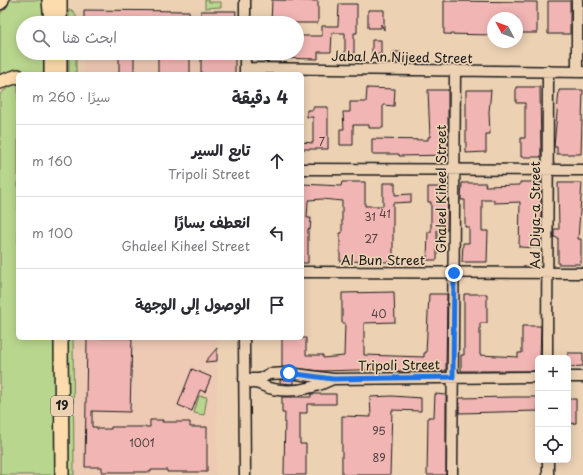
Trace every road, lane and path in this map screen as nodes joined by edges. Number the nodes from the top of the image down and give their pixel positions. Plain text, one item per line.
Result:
1 (2, 0) edge
2 (58, 0) edge
3 (245, 0) edge
4 (577, 0) edge
5 (0, 3) edge
6 (53, 16) edge
7 (59, 16) edge
8 (245, 16) edge
9 (51, 60) edge
10 (60, 60) edge
11 (245, 60) edge
12 (455, 70) junction
13 (245, 71) edge
14 (548, 71) junction
15 (51, 72) edge
16 (60, 72) edge
17 (580, 72) edge
18 (16, 77) edge
19 (0, 82) edge
20 (304, 169) edge
21 (454, 170) junction
22 (548, 170) junction
23 (583, 170) edge
24 (304, 272) edge
25 (454, 273) junction
26 (548, 273) junction
27 (583, 273) edge
28 (61, 340) edge
29 (244, 340) edge
30 (547, 355) edge
31 (453, 377) junction
32 (535, 377) edge
33 (571, 377) edge
34 (583, 377) edge
35 (333, 379) junction
36 (244, 381) junction
37 (548, 463) edge
38 (62, 475) edge
39 (245, 475) edge
40 (452, 475) edge
41 (548, 475) edge

1 - 5 main road
2 - 6 main road
2 - 7 main road
3 - 8 street
4 - 17 street
9 - 15 main road
10 - 16 main road
11 - 13 street
12 - 13 street, Jabal An Nijeed Street
12 - 14 street, Jabal An Nijeed Street
12 - 21 street, Ghaleel Kiheel Street
14 - 17 street, Jabal An Nijeed Street
14 - 22 street, Ad Diya-a Street
18 - 19 main road
20 - 21 street
21 - 22 street
21 - 25 street, Ghaleel Kiheel Street
22 - 23 street
22 - 26 street, Ad Diya-a Street
24 - 25 street, Al Bun Street
25 - 26 street, Al Bun Street
25 - 31 street, Ghaleel Kiheel Street
26 - 27 street, Al Bun Street
26 - 30 street, Ad Diya-a Street
28 - 38 main road, 19
29 - 36 street
31 - 32 street, Tripoli Street
31 - 35 street, Tripoli Street
31 - 40 street, Ghaleel Kiheel Street
33 - 34 street
35 - 36 street, Tripoli Street
35 - 36 street, Tripoli Street
36 - 39 street
37 - 41 street

